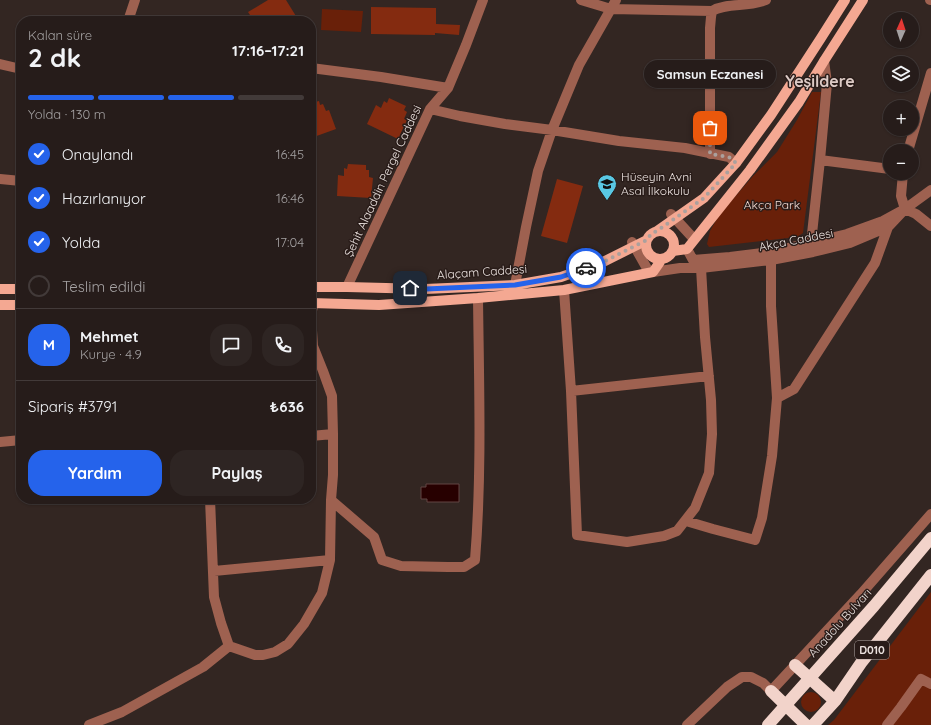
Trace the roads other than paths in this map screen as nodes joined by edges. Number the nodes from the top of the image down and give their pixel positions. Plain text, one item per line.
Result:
1 (135, 0) edge
2 (483, 0) edge
3 (581, 0) edge
4 (766, 0) edge
5 (769, 0) edge
6 (845, 0) edge
7 (863, 0) edge
8 (613, 4) edge
9 (712, 11) junction
10 (130, 16) edge
11 (824, 61) junction
12 (0, 64) edge
13 (16, 69) edge
14 (316, 69) edge
15 (931, 73) edge
16 (448, 88) junction
17 (430, 109) junction
18 (552, 130) junction
19 (910, 144) edge
20 (710, 154) junction
21 (820, 160) junction
22 (736, 163) junction
23 (883, 168) edge
24 (0, 179) edge
25 (903, 180) edge
26 (16, 181) edge
27 (931, 190) edge
28 (905, 209) junction
29 (673, 217) junction
30 (931, 226) edge
31 (888, 227) junction
32 (657, 231) junction
33 (694, 239) junction
34 (647, 240) junction
35 (811, 243) junction
36 (633, 244) junction
37 (687, 249) junction
38 (673, 251) junction
39 (771, 256) junction
40 (662, 259) junction
41 (717, 261) junction
42 (701, 268) junction
43 (651, 272) junction
44 (515, 285) junction
45 (347, 287) junction
46 (316, 288) edge
47 (0, 289) edge
48 (16, 289) edge
49 (564, 290) junction
50 (478, 298) junction
51 (316, 302) edge
52 (0, 305) edge
53 (16, 305) edge
54 (316, 353) edge
55 (709, 376) junction
56 (571, 391) junction
57 (777, 398) junction
58 (333, 434) junction
59 (316, 436) edge
60 (16, 440) edge
61 (0, 442) edge
62 (330, 500) junction
63 (210, 504) edge
64 (931, 514) edge
65 (686, 521) junction
66 (931, 538) edge
67 (330, 560) junction
68 (214, 571) junction
69 (931, 575) edge
70 (229, 646) junction
71 (795, 665) junction
72 (809, 679) junction
73 (931, 684) edge
74 (771, 691) junction
75 (835, 701) junction
76 (785, 705) junction
77 (89, 725) edge
78 (687, 725) edge
79 (768, 725) edge
80 (806, 725) edge
81 (813, 725) edge
82 (887, 725) edge

1 - 10 street
2 - 16 street, Şehit Alaaddin Pergel Caddesi
3 - 8 street
4 - 5 street
4 - 9 street
6 - 22 main road
7 - 11 main road
8 - 9 street
8 - 18 street
9 - 20 street
11 - 21 street
11 - 33 main road
12 - 13 street
14 - 16 street
15 - 19 street
16 - 17 street, Şehit Alaaddin Pergel Caddesi
17 - 18 street
17 - 45 street, Şehit Alaaddin Pergel Caddesi
18 - 20 street
18 - 44 street
20 - 22 street
21 - 23 street
21 - 35 street
22 - 29 main road
24 - 26 street
25 - 28 street
27 - 28 street, Akça Caddesi
28 - 30 street
28 - 31 street, Akça Caddesi
28 - 35 street, Akça Caddesi
29 - 32 main road
29 - 33 street
31 - 39 street, Akça Caddesi
31 - 57 street
32 - 34 main road
32 - 38 main road
33 - 37 main road
34 - 36 main road, Alaçam Caddesi
34 - 40 main road
35 - 39 street, Akça Caddesi
36 - 43 street
36 - 44 main road, Alaçam Caddesi
37 - 38 main road
37 - 41 street
38 - 40 main road
39 - 41 street, Akça Caddesi
39 - 57 street
40 - 43 main road
41 - 42 street, Akça Caddesi
42 - 43 street, Akça Caddesi
42 - 55 street
43 - 49 main road, Alaçam Caddesi
44 - 45 main road, Alaçam Caddesi
45 - 46 main road, Alaçam Caddesi
47 - 48 main road
49 - 50 main road, Alaçam Caddesi
49 - 56 street
50 - 51 main road, Alaçam Caddesi
50 - 62 street
52 - 53 main road
54 - 58 street
55 - 56 street
55 - 65 street
56 - 65 street
57 - 65 street
58 - 59 street
58 - 62 street
60 - 61 street
62 - 67 street
63 - 68 street
64 - 71 street
66 - 72 highway, Anadolu Bulvarı / D010
67 - 68 street
67 - 70 street
68 - 70 street
69 - 75 highway, D010
70 - 77 street
71 - 72 highway
71 - 74 street
72 - 75 highway
72 - 76 highway, Anadolu Bulvarı / D010
73 - 82 street
74 - 76 highway
74 - 78 street
75 - 81 highway, D010
76 - 79 highway, Anadolu Bulvarı / D010
76 - 80 highway

